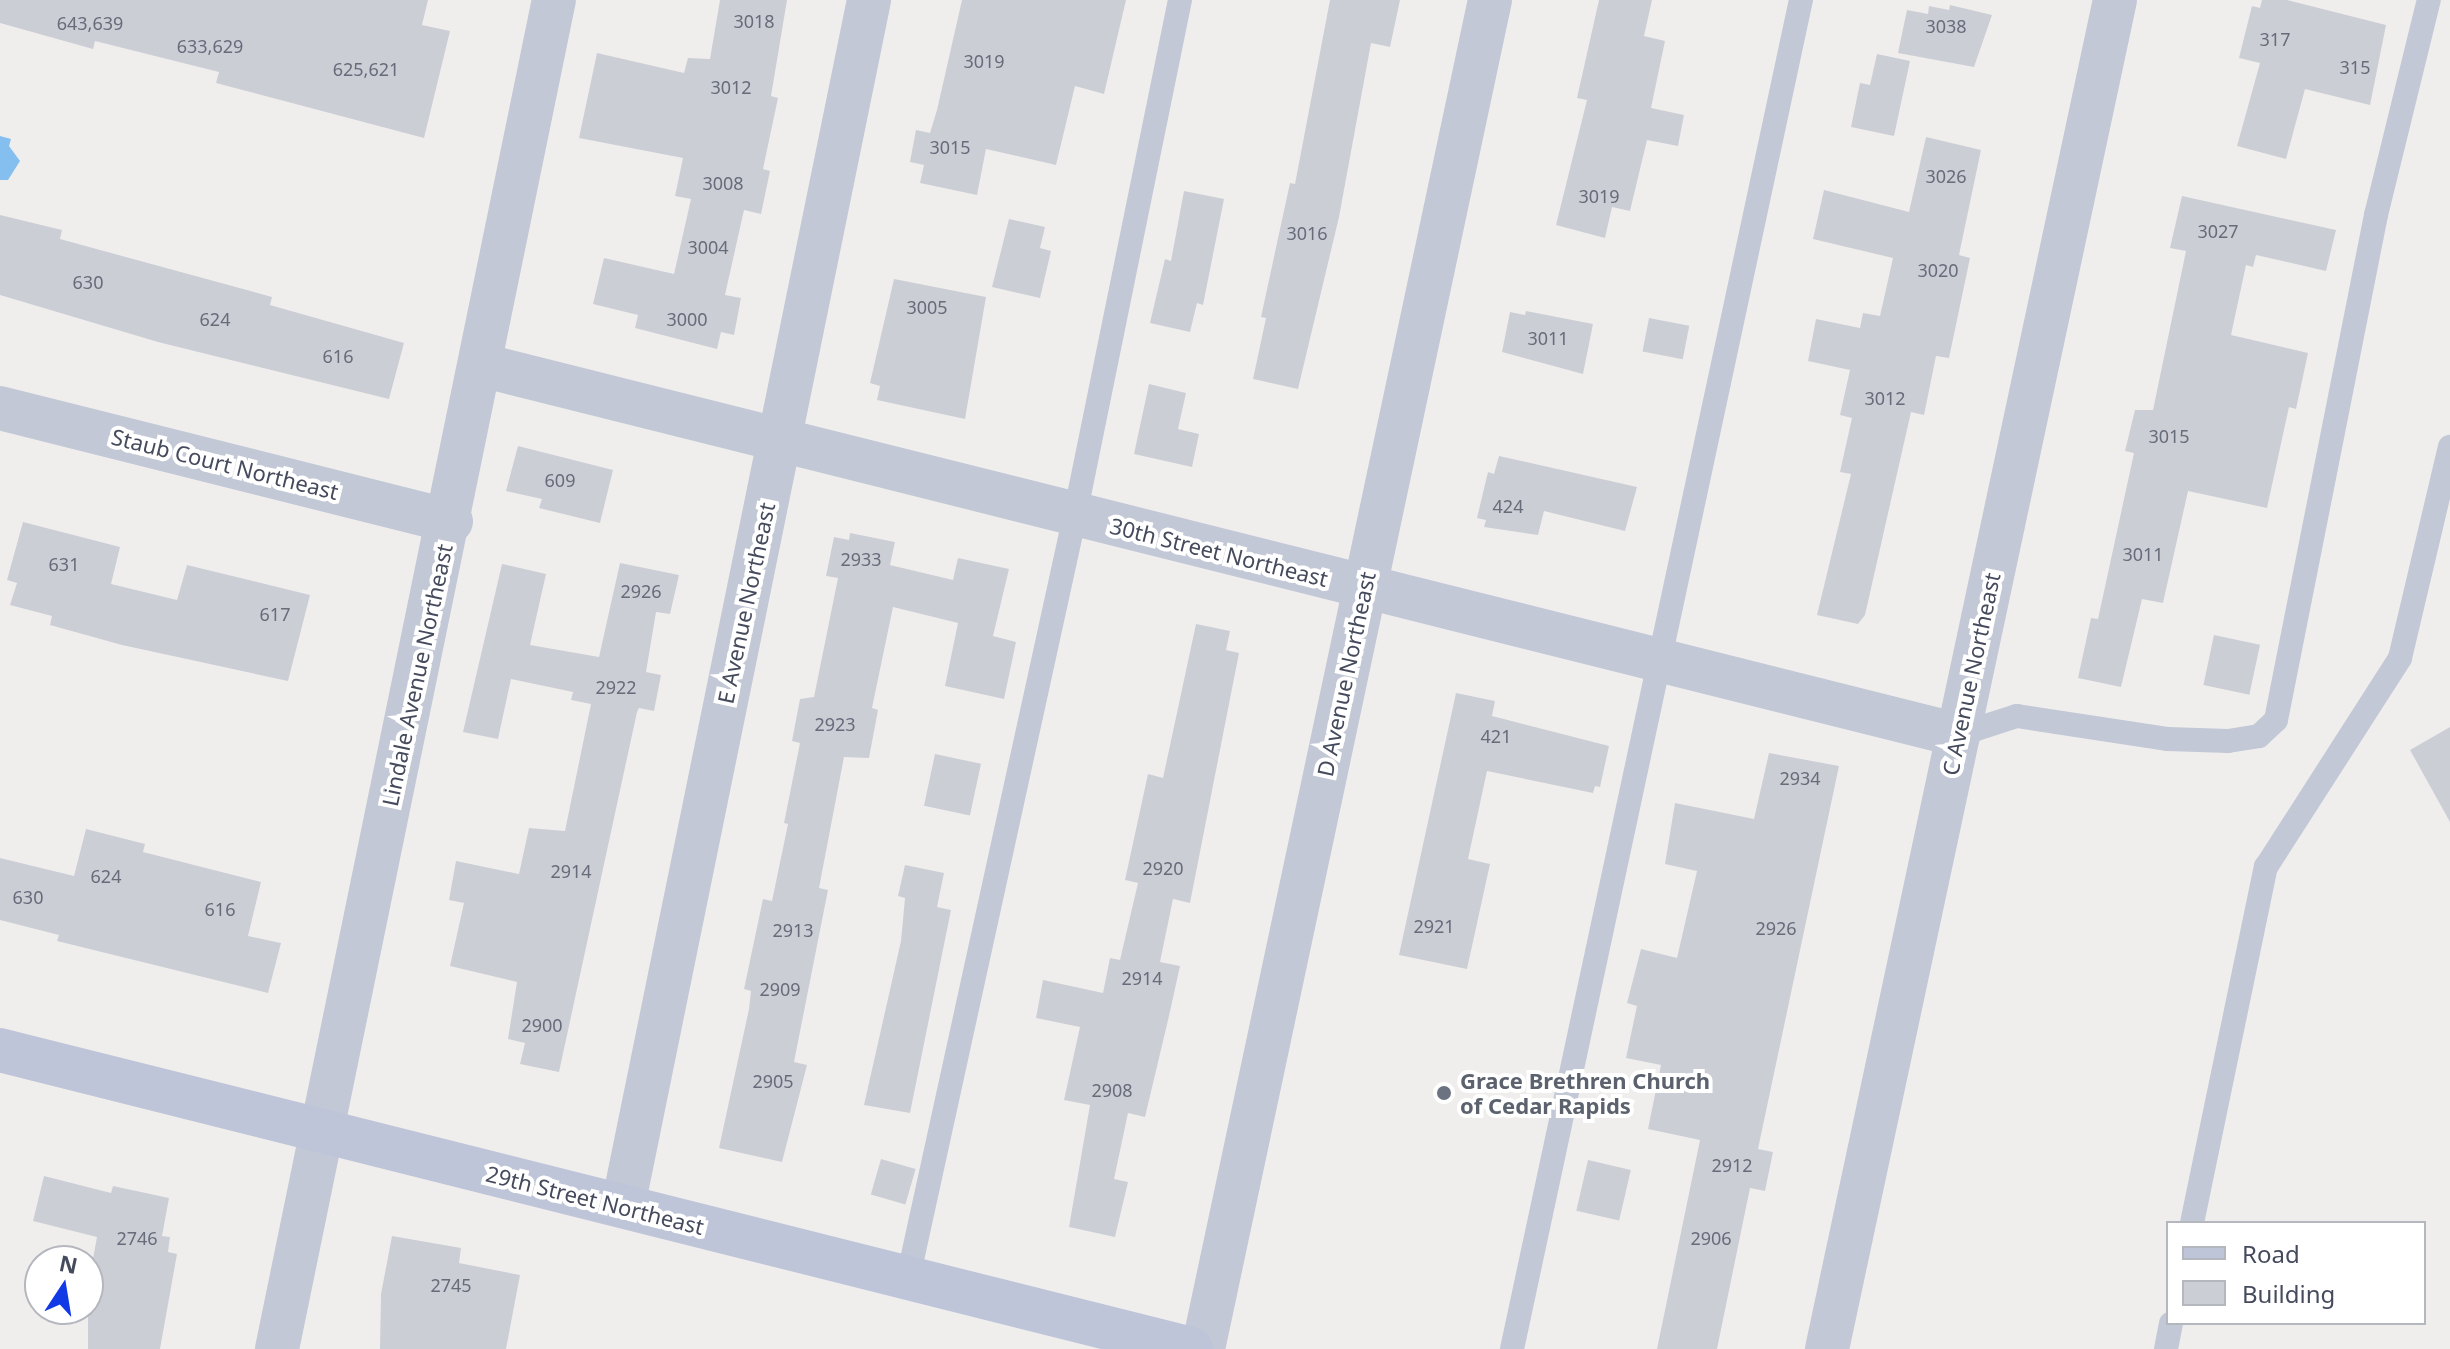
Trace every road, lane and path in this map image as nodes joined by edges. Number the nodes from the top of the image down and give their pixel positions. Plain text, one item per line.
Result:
1 (554, 0) edge
2 (869, 0) edge
3 (1180, 0) edge
4 (1490, 0) edge
5 (1801, 0) edge
6 (2115, 0) edge
7 (2429, 0) edge
8 (481, 365) junction
9 (0, 408) edge
10 (779, 440) junction
11 (2450, 447) edge
12 (1075, 515) junction
13 (451, 521) junction
14 (1365, 589) junction
15 (1657, 663) junction
16 (1958, 735) junction
17 (0, 1050) edge
18 (318, 1132) junction
19 (623, 1206) junction
20 (2192, 1221) edge
21 (908, 1278) junction
22 (2171, 1325) edge
23 (277, 1349) edge
24 (1191, 1349) edge
25 (1203, 1349) edge
26 (1512, 1349) edge
27 (1827, 1349) edge
28 (2166, 1349) edge

1 - 8 street, Lindale Avenue Northeast
2 - 10 street, E Avenue Northeast
3 - 12 lane
4 - 14 street, D Avenue Northeast
5 - 15 lane
6 - 16 street, C Avenue Northeast
7 - 16 lane
8 - 10 street, 30th Street Northeast
8 - 13 street, Lindale Avenue Northeast
9 - 13 street, Staub Court Northeast
10 - 12 street, 30th Street Northeast
10 - 19 street, E Avenue Northeast
11 - 20 lane
12 - 14 street, 30th Street Northeast
12 - 21 lane
13 - 18 street, Lindale Avenue Northeast
14 - 15 street, 30th Street Northeast
14 - 25 street, D Avenue Northeast
15 - 16 street, 30th Street Northeast
15 - 26 lane
16 - 27 street, C Avenue Northeast
17 - 18 main road, 29th Street Northeast
18 - 19 main road, 29th Street Northeast
18 - 23 street, Lindale Avenue Northeast
19 - 21 main road, 29th Street Northeast
21 - 24 main road, 29th Street Northeast
22 - 28 lane

